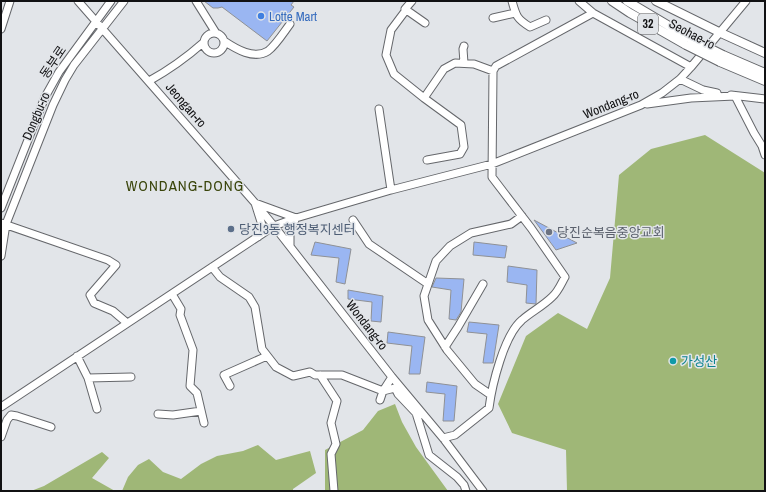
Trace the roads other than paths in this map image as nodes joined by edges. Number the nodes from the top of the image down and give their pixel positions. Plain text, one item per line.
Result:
1 (10, 1) edge
2 (78, 1) edge
3 (111, 1) edge
4 (124, 1) edge
5 (196, 1) edge
6 (412, 1) edge
7 (512, 1) edge
8 (579, 1) edge
9 (612, 1) edge
10 (627, 1) edge
11 (656, 1) edge
12 (746, 1) edge
13 (406, 10) junction
14 (593, 13) junction
15 (516, 14) junction
16 (206, 18) junction
17 (493, 18) dead end
18 (546, 20) dead end
19 (96, 21) junction
20 (425, 23) dead end
21 (290, 24) dead end
22 (102, 28) junction
23 (1, 29) edge
24 (216, 33) junction
25 (720, 33) junction
26 (208, 35) junction
27 (224, 41) junction
28 (204, 42) junction
29 (688, 42) junction
30 (464, 46) dead end
31 (207, 51) junction
32 (765, 53) edge
33 (188, 56) junction
34 (721, 59) junction
35 (464, 63) junction
36 (692, 68) junction
37 (494, 71) junction
38 (765, 73) edge
39 (680, 79) junction
40 (148, 81) junction
41 (765, 82) edge
42 (735, 96) junction
43 (424, 98) junction
44 (765, 99) edge
45 (641, 105) junction
46 (379, 108) dead end
47 (765, 155) edge
48 (427, 160) dead end
49 (492, 164) junction
50 (391, 190) junction
51 (255, 203) junction
52 (1, 208) edge
53 (522, 216) junction
54 (296, 218) junction
55 (353, 220) dead end
56 (4, 224) edge
57 (274, 226) junction
58 (258, 237) junction
59 (290, 245) junction
60 (1, 256) edge
61 (212, 267) junction
62 (428, 284) junction
63 (483, 284) dead end
64 (172, 294) junction
65 (127, 323) junction
66 (444, 346) junction
67 (77, 356) junction
68 (267, 356) junction
69 (320, 375) junction
70 (130, 377) dead end
71 (392, 377) junction
72 (88, 378) junction
73 (230, 386) dead end
74 (383, 391) junction
75 (491, 395) junction
76 (380, 400) dead end
77 (1, 406) edge
78 (97, 409) dead end
79 (201, 411) junction
80 (158, 414) dead end
81 (204, 423) dead end
82 (51, 427) dead end
83 (1, 437) edge
84 (443, 438) junction
85 (334, 491) edge
86 (466, 491) edge
87 (483, 491) edge

1 - 23 street
2 - 19 street, Jeongan-ro
3 - 19 street
4 - 22 street, Dongbu-ro
5 - 16 street
6 - 13 street
7 - 15 street
8 - 14 street
9 - 29 main road, Seohae-ro / 32
10 - 29 main road, Seohae-ro / 32
11 - 25 main road
12 - 25 street, Wondang-ro
13 - 20 street
13 - 43 street
14 - 36 street
14 - 37 street
15 - 17 street
15 - 18 street
16 - 24 street
16 - 26 street
19 - 22 street, Jeongan-ro
19 - 52 street, 동부로
21 - 27 street
22 - 40 street, Jeongan-ro
22 - 56 street, Dongbu-ro
24 - 26 street
24 - 27 street
25 - 32 main road
25 - 36 street, Wondang-ro
26 - 28 street
27 - 31 street
28 - 31 street
28 - 33 street
29 - 34 main road, Seohae-ro / 32, bridge
30 - 35 street
31 - 33 street
33 - 40 street
34 - 38 main road, Seohae-ro / 32
34 - 41 main road, Seohae-ro / 32
35 - 37 street
35 - 43 street
36 - 39 street, Wondang-ro
37 - 49 street
39 - 42 street
39 - 45 street, Wondang-ro
40 - 51 street, Jeongan-ro
42 - 44 street
42 - 45 street
42 - 47 street
43 - 48 street
45 - 49 street, Wondang-ro
46 - 50 street
49 - 50 street, Wondang-ro
49 - 53 street
50 - 54 street, Wondang-ro
51 - 54 street
51 - 57 street, Jeongan-ro
51 - 58 street
53 - 62 street
53 - 75 street
54 - 57 street, Wondang-ro
54 - 59 street
55 - 62 street
56 - 60 street, Dongbu-ro
56 - 65 street
57 - 58 street, Wondang-ro
57 - 59 street, Wondang-ro
58 - 61 street, Wondang-ro
59 - 71 street, Wondang-ro
61 - 64 street, Wondang-ro
61 - 68 street
62 - 66 street
63 - 66 street
64 - 65 street, Wondang-ro
64 - 79 street
65 - 67 street, Wondang-ro
66 - 75 street
67 - 72 street
67 - 77 street, Wondang-ro
68 - 69 street
68 - 73 street
69 - 74 street
69 - 85 street
70 - 72 street
71 - 74 street
71 - 84 street, Wondang-ro
72 - 78 street
74 - 76 street
74 - 86 street
75 - 84 street
79 - 80 street
79 - 81 street
82 - 83 street
84 - 87 street, Wondang-ro

